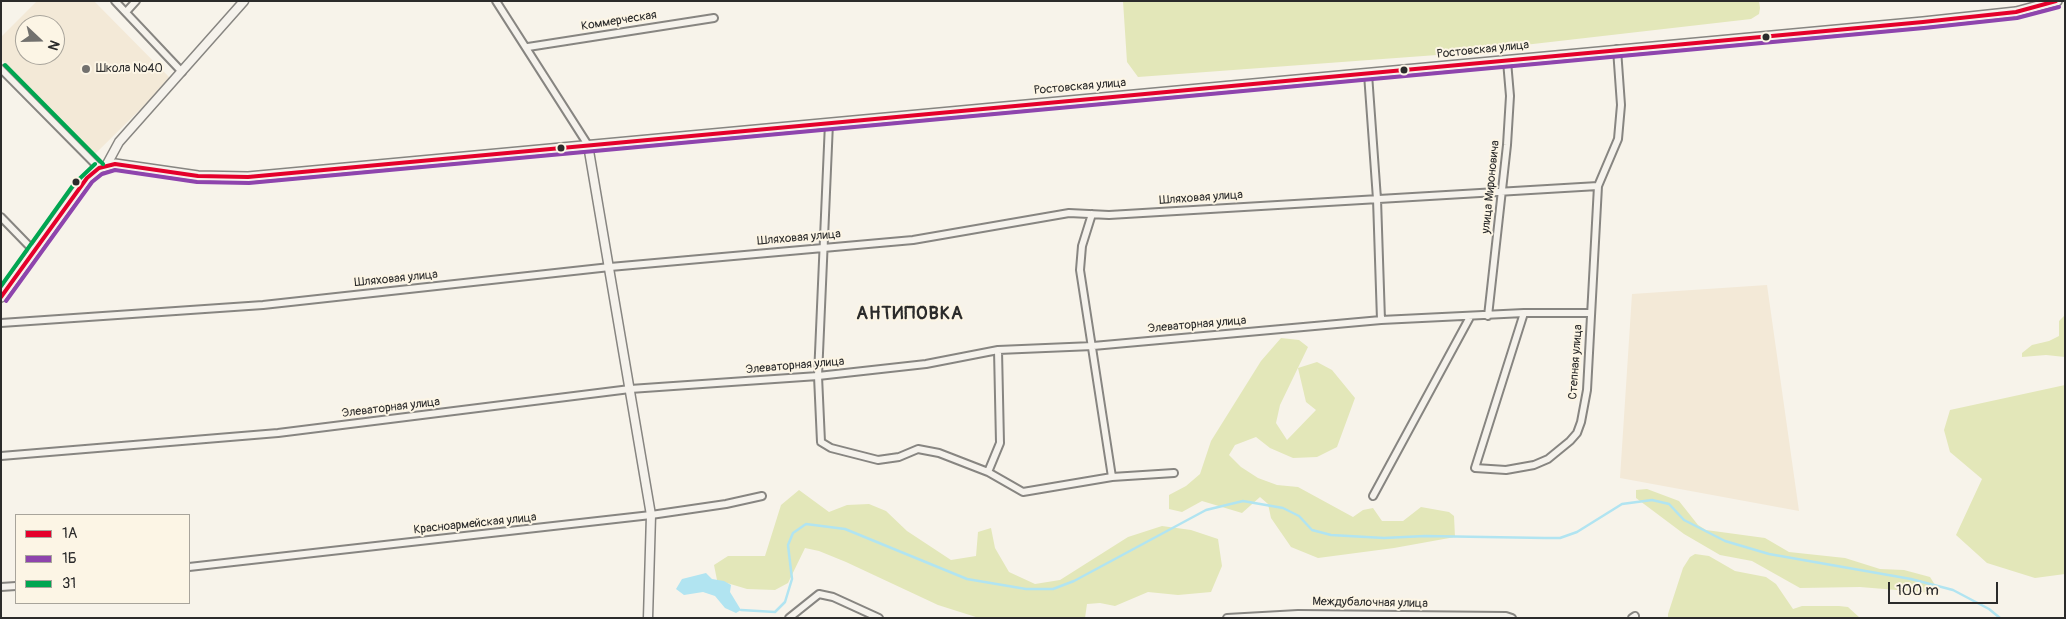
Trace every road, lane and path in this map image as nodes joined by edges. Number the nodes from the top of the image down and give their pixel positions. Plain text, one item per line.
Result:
1 (115, 1) edge
2 (136, 1) edge
3 (244, 1) edge
4 (496, 1) edge
5 (2057, 2) edge
6 (126, 12) junction
7 (714, 18) dead end
8 (528, 47) junction
9 (1616, 49) junction
10 (1507, 61) junction
11 (1, 69) edge
12 (182, 72) junction
13 (1368, 74) junction
14 (829, 123) junction
15 (588, 145) junction
16 (102, 167) junction
17 (1598, 186) junction
18 (1504, 192) junction
19 (1377, 199) junction
20 (1092, 214) junction
21 (1, 218) edge
22 (823, 247) junction
23 (34, 251) junction
24 (610, 267) junction
25 (1, 297) edge
26 (1524, 313) junction
27 (1590, 313) junction
28 (1488, 316) junction
29 (1470, 317) junction
30 (1381, 320) junction
31 (1, 323) edge
32 (1093, 346) junction
33 (998, 350) junction
34 (818, 376) junction
35 (630, 389) junction
36 (1, 456) edge
37 (988, 472) junction
38 (1174, 473) dead end
39 (1112, 478) junction
40 (762, 496) dead end
41 (1373, 496) dead end
42 (651, 515) junction
43 (190, 567) edge
44 (15, 586) edge
45 (1, 587) edge
46 (648, 618) edge
47 (789, 618) edge
48 (879, 618) edge
49 (1227, 618) edge
50 (1512, 618) edge

1 - 6 street
2 - 6 street
3 - 12 street
4 - 8 street
5 - 9 main road, Ростовская улица
6 - 12 street
7 - 8 street, Коммерческая
8 - 15 street
9 - 10 main road, Ростовская улица
9 - 17 street, Степная улица
10 - 13 main road, Ростовская улица
10 - 18 street, улица Мироновича
11 - 16 street
12 - 16 street
13 - 14 main road, Ростовская улица
13 - 19 street
14 - 15 main road, Ростовская улица
14 - 22 street
15 - 16 main road, Ростовская улица
15 - 24 street
16 - 23 main road
17 - 18 street, Шляховая улица
17 - 27 street, Степная улица
18 - 19 street, Шляховая улица
18 - 28 street, улица Мироновича
19 - 20 street, Шляховая улица
19 - 30 street
20 - 22 street, Шляховая улица
20 - 32 street
21 - 23 street
22 - 24 street, Шляховая улица
22 - 34 street
23 - 25 main road
24 - 31 street, Шляховая улица
24 - 35 street
26 - 27 street, Элеваторная улица
26 - 27 street, Степная улица
26 - 28 street, Элеваторная улица
28 - 29 street, Элеваторная улица
29 - 30 street, Элеваторная улица
29 - 41 street
30 - 32 street, Элеваторная улица
32 - 33 street, Элеваторная улица
32 - 39 street
33 - 34 street, Элеваторная улица
33 - 37 street
34 - 35 street, Элеваторная улица
34 - 37 street
35 - 36 street, Элеваторная улица
35 - 42 street
37 - 39 street
38 - 39 street
40 - 42 street, Красноармейская улица
42 - 43 street, Красноармейская улица
42 - 46 street
44 - 45 street
47 - 48 street
49 - 50 street, Междубалочная улица

